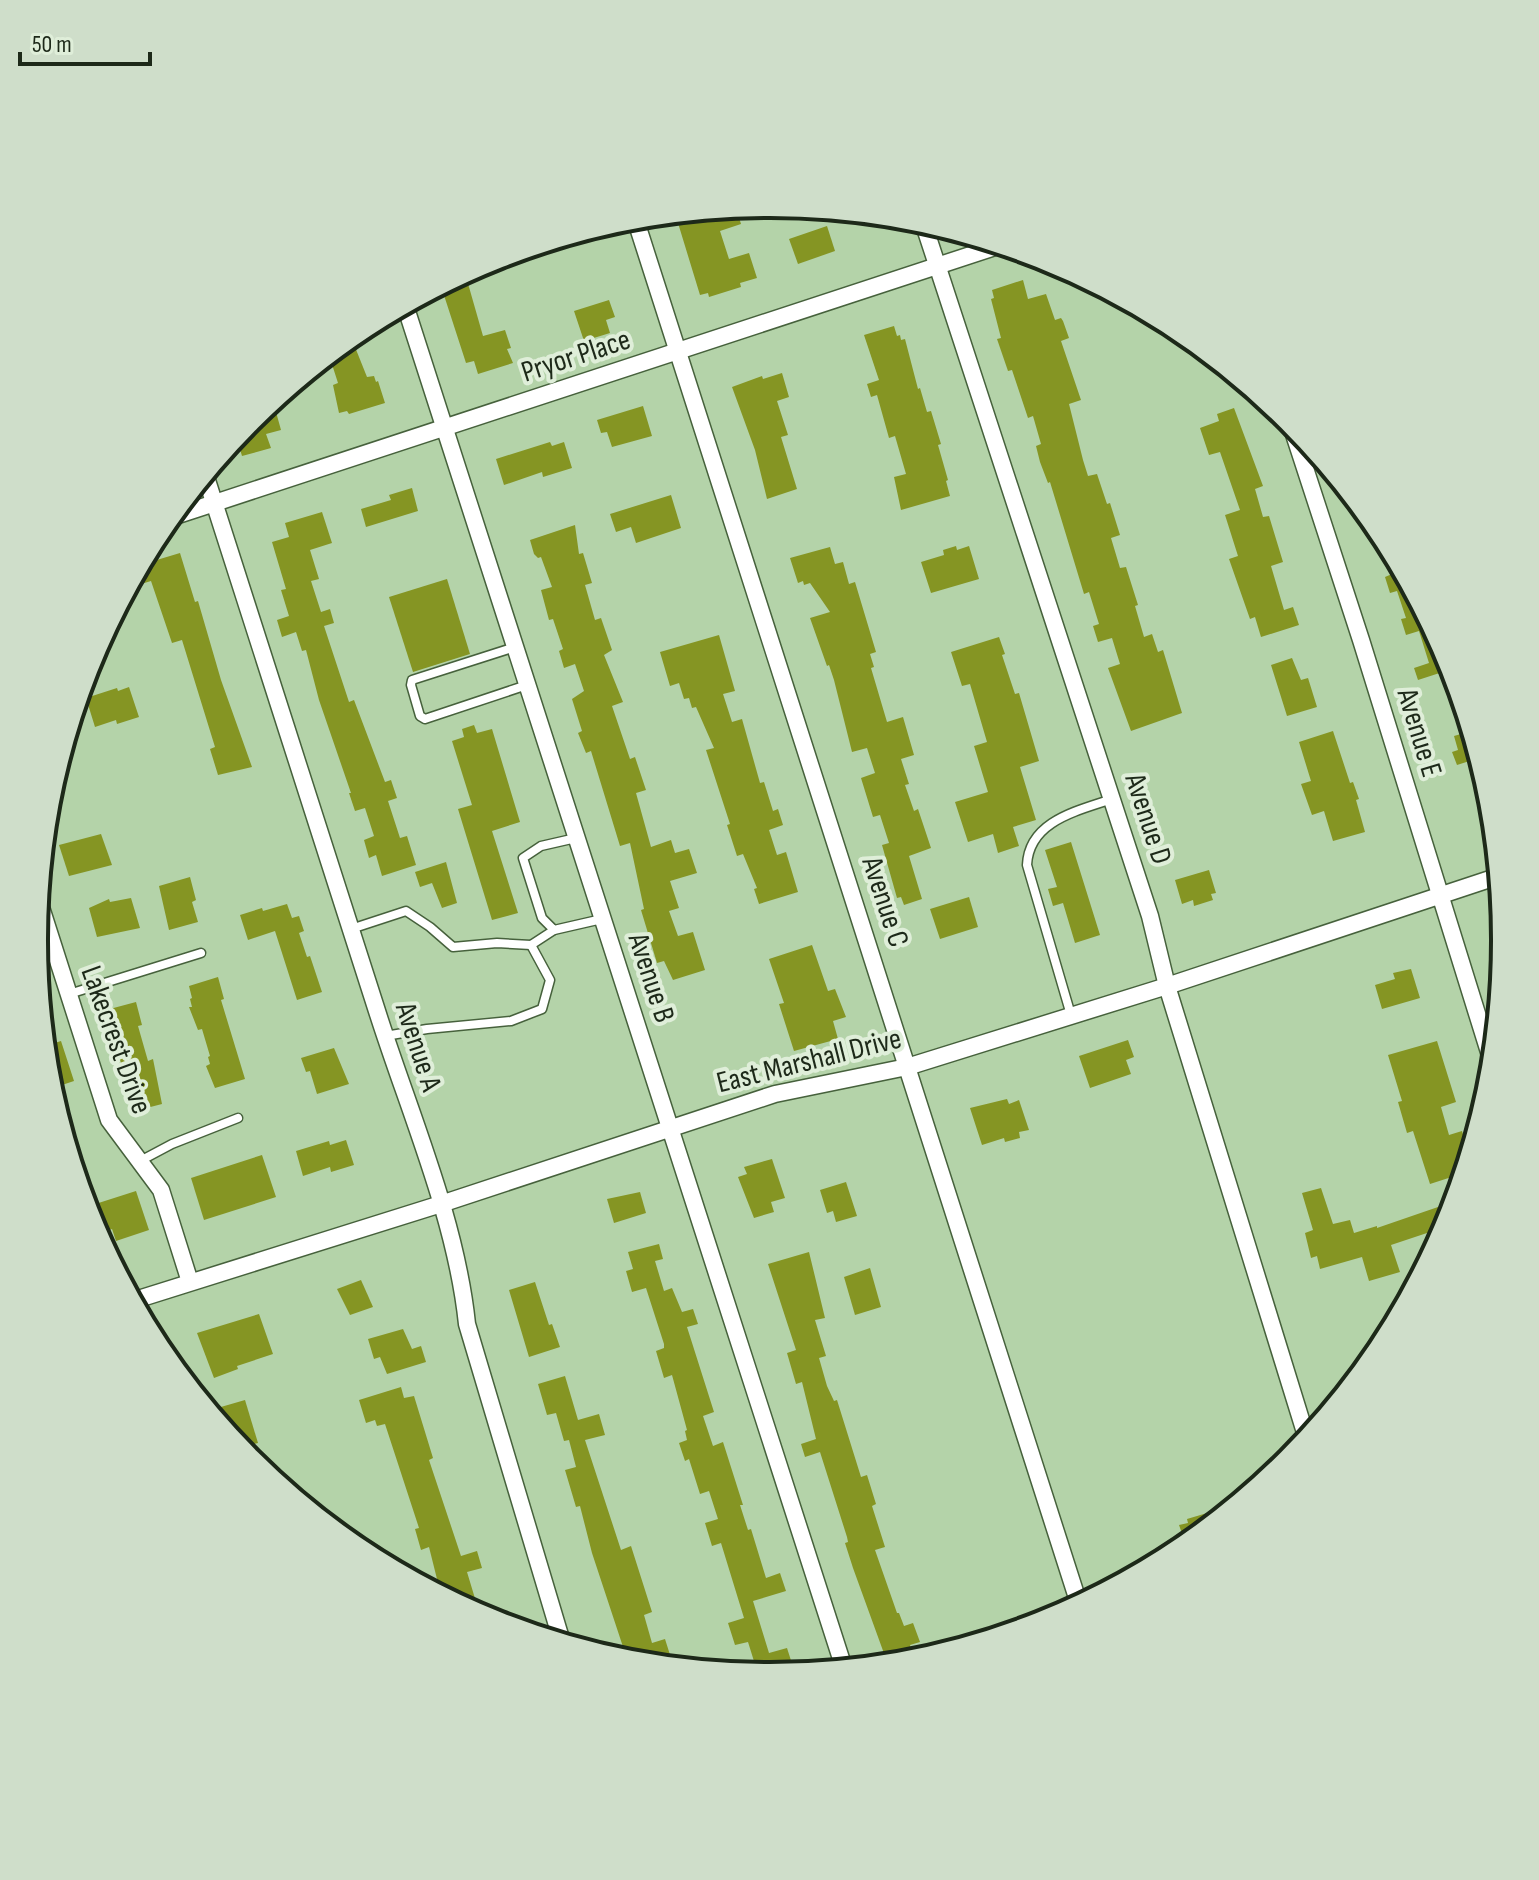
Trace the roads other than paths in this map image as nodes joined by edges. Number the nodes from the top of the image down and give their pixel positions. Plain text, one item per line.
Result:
1 (639, 230) edge
2 (928, 236) edge
3 (982, 251) edge
4 (937, 265) junction
5 (408, 315) edge
6 (677, 353) junction
7 (444, 427) junction
8 (1299, 450) edge
9 (209, 487) edge
10 (214, 504) junction
11 (189, 512) edge
12 (515, 647) junction
13 (527, 685) junction
14 (1112, 799) junction
15 (576, 838) junction
16 (1488, 880) edge
17 (1439, 895) junction
18 (602, 919) junction
19 (350, 929) junction
20 (48, 930) edge
21 (554, 930) junction
22 (531, 945) junction
23 (201, 953) dead end
24 (1167, 986) junction
25 (69, 994) junction
26 (1071, 1015) junction
27 (385, 1036) junction
28 (1484, 1038) edge
29 (907, 1067) junction
30 (238, 1118) dead end
31 (670, 1128) junction
32 (140, 1161) junction
33 (441, 1204) junction
34 (190, 1282) junction
35 (143, 1297) edge
36 (1303, 1426) edge
37 (1076, 1593) edge
38 (558, 1629) edge
39 (841, 1657) edge

1 - 6 street, Avenue C
2 - 4 street, Avenue D
3 - 4 street, Pryor Place
4 - 6 street, Pryor Place
4 - 14 street, Avenue D
5 - 7 street, Avenue B
6 - 7 street, Pryor Place
6 - 29 street, Avenue C
7 - 10 street, Pryor Place
7 - 12 street, Avenue B
8 - 17 street, Avenue E
9 - 10 street, Avenue A
10 - 11 street, Pryor Place
10 - 19 street, Avenue A
12 - 13 street, Avenue B
12 - 13 lane
13 - 15 street, Avenue B
14 - 24 street, Avenue D
14 - 26 lane
15 - 18 street, Avenue B
15 - 21 lane
16 - 17 street, East Marshall Drive
17 - 24 street, East Marshall Drive
17 - 28 street, Avenue E
18 - 21 lane
18 - 31 street, Avenue B
19 - 22 lane
19 - 27 street, Avenue A
20 - 25 street, Lakecrest Drive
21 - 22 lane
22 - 27 lane
23 - 25 lane
24 - 26 street, East Marshall Drive
24 - 36 street, Avenue D
25 - 32 street, Lakecrest Drive
26 - 29 street, East Marshall Drive
27 - 33 street, Avenue A
29 - 31 street, East Marshall Drive
29 - 37 street, Avenue C
30 - 32 lane
31 - 33 street, East Marshall Drive
31 - 39 street, Avenue B
32 - 34 street, Lakecrest Drive
33 - 34 street, East Marshall Drive
33 - 38 street, Avenue A
34 - 35 street, East Marshall Drive

